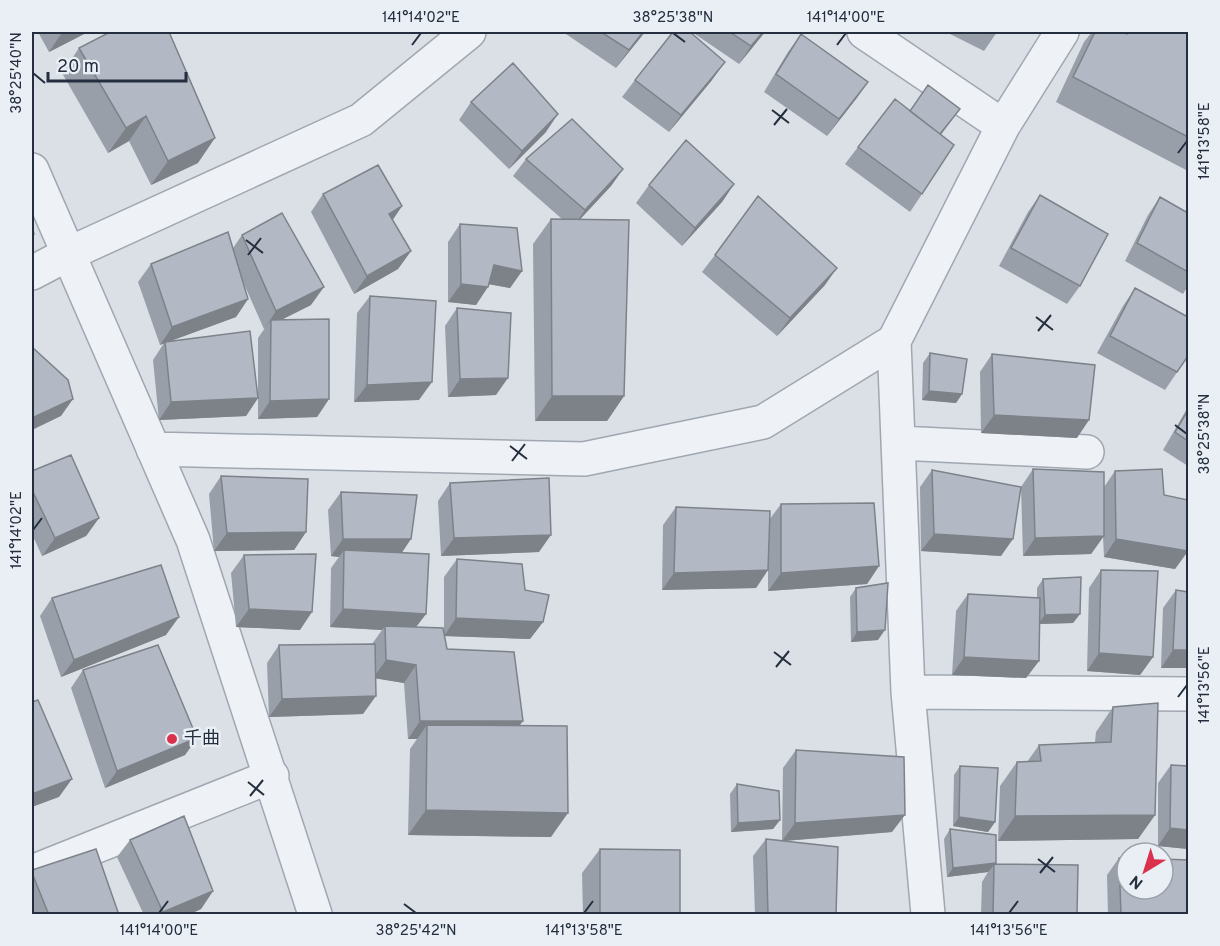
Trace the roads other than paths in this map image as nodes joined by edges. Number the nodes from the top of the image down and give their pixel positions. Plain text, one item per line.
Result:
1 (469, 32) edge
2 (864, 32) edge
3 (1062, 32) edge
4 (1003, 126) junction
5 (32, 170) edge
6 (68, 254) junction
7 (32, 273) edge
8 (894, 341) junction
9 (898, 443) junction
10 (153, 449) junction
11 (1087, 452) dead end
12 (908, 692) junction
13 (1188, 694) edge
14 (272, 776) junction
15 (32, 872) edge
16 (315, 915) edge
17 (928, 915) edge

1 - 6 street
2 - 4 street
3 - 4 street
4 - 8 street
5 - 6 street
6 - 7 street
6 - 10 street
8 - 9 street
8 - 10 street
9 - 11 street
9 - 12 street
10 - 14 street
12 - 13 street
12 - 17 street
14 - 15 street
14 - 16 street

